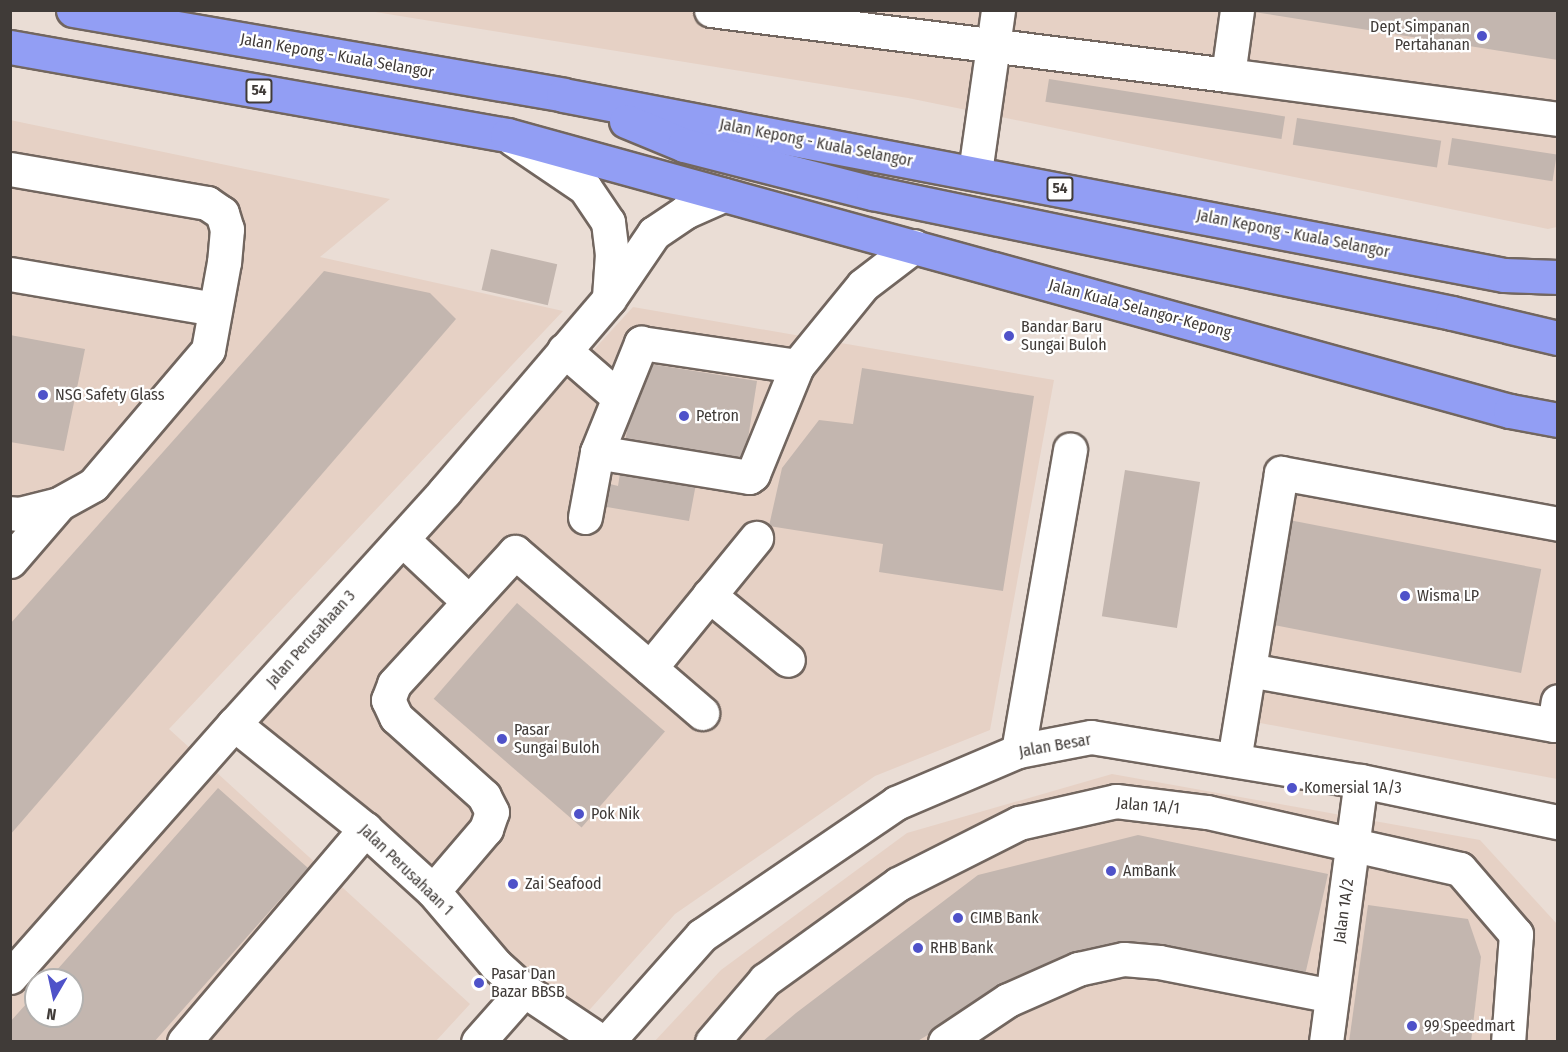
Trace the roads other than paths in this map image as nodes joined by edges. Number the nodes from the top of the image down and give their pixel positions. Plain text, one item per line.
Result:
1 (73, 10) edge
2 (711, 10) edge
3 (998, 10) edge
4 (1238, 10) edge
5 (993, 45) junction
6 (10, 47) edge
7 (1228, 75) junction
8 (563, 95) junction
9 (1557, 119) edge
10 (507, 135) junction
11 (10, 169) edge
12 (975, 172) junction
13 (723, 195) junction
14 (914, 246) junction
15 (10, 274) edge
16 (1504, 275) junction
17 (1557, 277) edge
18 (1557, 290) edge
19 (609, 299) junction
20 (215, 309) junction
21 (1557, 338) edge
22 (564, 350) junction
23 (797, 366) junction
24 (618, 398) junction
25 (1510, 411) junction
26 (1557, 420) edge
27 (1557, 437) edge
28 (1070, 449) dead end
29 (597, 452) junction
30 (59, 504) junction
31 (10, 513) edge
32 (585, 517) dead end
33 (1557, 524) edge
34 (756, 538) dead end
35 (402, 539) junction
36 (10, 561) edge
37 (709, 595) junction
38 (469, 602) junction
39 (788, 660) dead end
40 (650, 668) junction
41 (1249, 670) junction
42 (1557, 701) edge
43 (702, 713) dead end
44 (234, 724) junction
45 (1018, 751) junction
46 (1234, 760) junction
47 (1361, 781) junction
48 (1557, 822) edge
49 (365, 829) junction
50 (1353, 845) junction
51 (433, 891) junction
52 (10, 977) edge
53 (524, 990) junction
54 (1332, 996) junction
55 (184, 1041) edge
56 (478, 1041) edge
57 (602, 1041) edge
58 (607, 1041) edge
59 (712, 1041) edge
60 (945, 1041) edge
61 (1326, 1041) edge
62 (1508, 1041) edge

1 - 8 highway, Jalan Kepong - Kuala Selangor / 54
2 - 5 street
3 - 5 street
4 - 7 street
5 - 7 street
5 - 12 street
6 - 10 highway, 54
7 - 9 street
8 - 12 highway, Jalan Kepong - Kuala Selangor / 54
8 - 21 highway
10 - 13 highway, 54
10 - 19 street
11 - 20 street
12 - 16 highway, Jalan Kepong - Kuala Selangor / 54
13 - 14 highway, Jalan Kuala Selangor-Kepong / 54
13 - 19 street, Jalan Perusahaan 3
14 - 23 street
14 - 25 highway, Jalan Kuala Selangor-Kepong / 54
15 - 20 street
16 - 17 highway, Jalan Kepong - Kuala Selangor / 54
16 - 18 highway
19 - 22 street, Jalan Perusahaan 3
20 - 30 street
22 - 24 street
22 - 35 street, Jalan Perusahaan 3
23 - 24 street
23 - 29 street
24 - 29 street
25 - 26 highway, Jalan Kuala Selangor-Kepong / 54
25 - 27 highway
28 - 45 street
29 - 32 street
30 - 31 street
30 - 36 street
33 - 41 street
34 - 37 street
35 - 38 street
35 - 44 street, Jalan Perusahaan 3
37 - 39 street
37 - 40 street
38 - 40 street
38 - 51 street
40 - 43 street
41 - 42 street
41 - 46 street
44 - 49 street, Jalan Perusahaan 1
44 - 52 street, Jalan Perusahaan 3
45 - 46 street, Jalan Besar
45 - 58 street, Jalan Besar
46 - 47 street, Jalan Besar
47 - 48 street, Jalan Besar
47 - 50 street, Jalan 1A/2
49 - 51 street, Jalan Perusahaan 1
49 - 55 street
50 - 54 street, Jalan 1A/2
50 - 59 street, Jalan 1A/1
50 - 62 street, Jalan 1A/1
51 - 53 street, Jalan Perusahaan 1
53 - 56 street
53 - 57 street, Jalan Perusahaan 1
54 - 60 street
54 - 61 street, Jalan 1A/2

